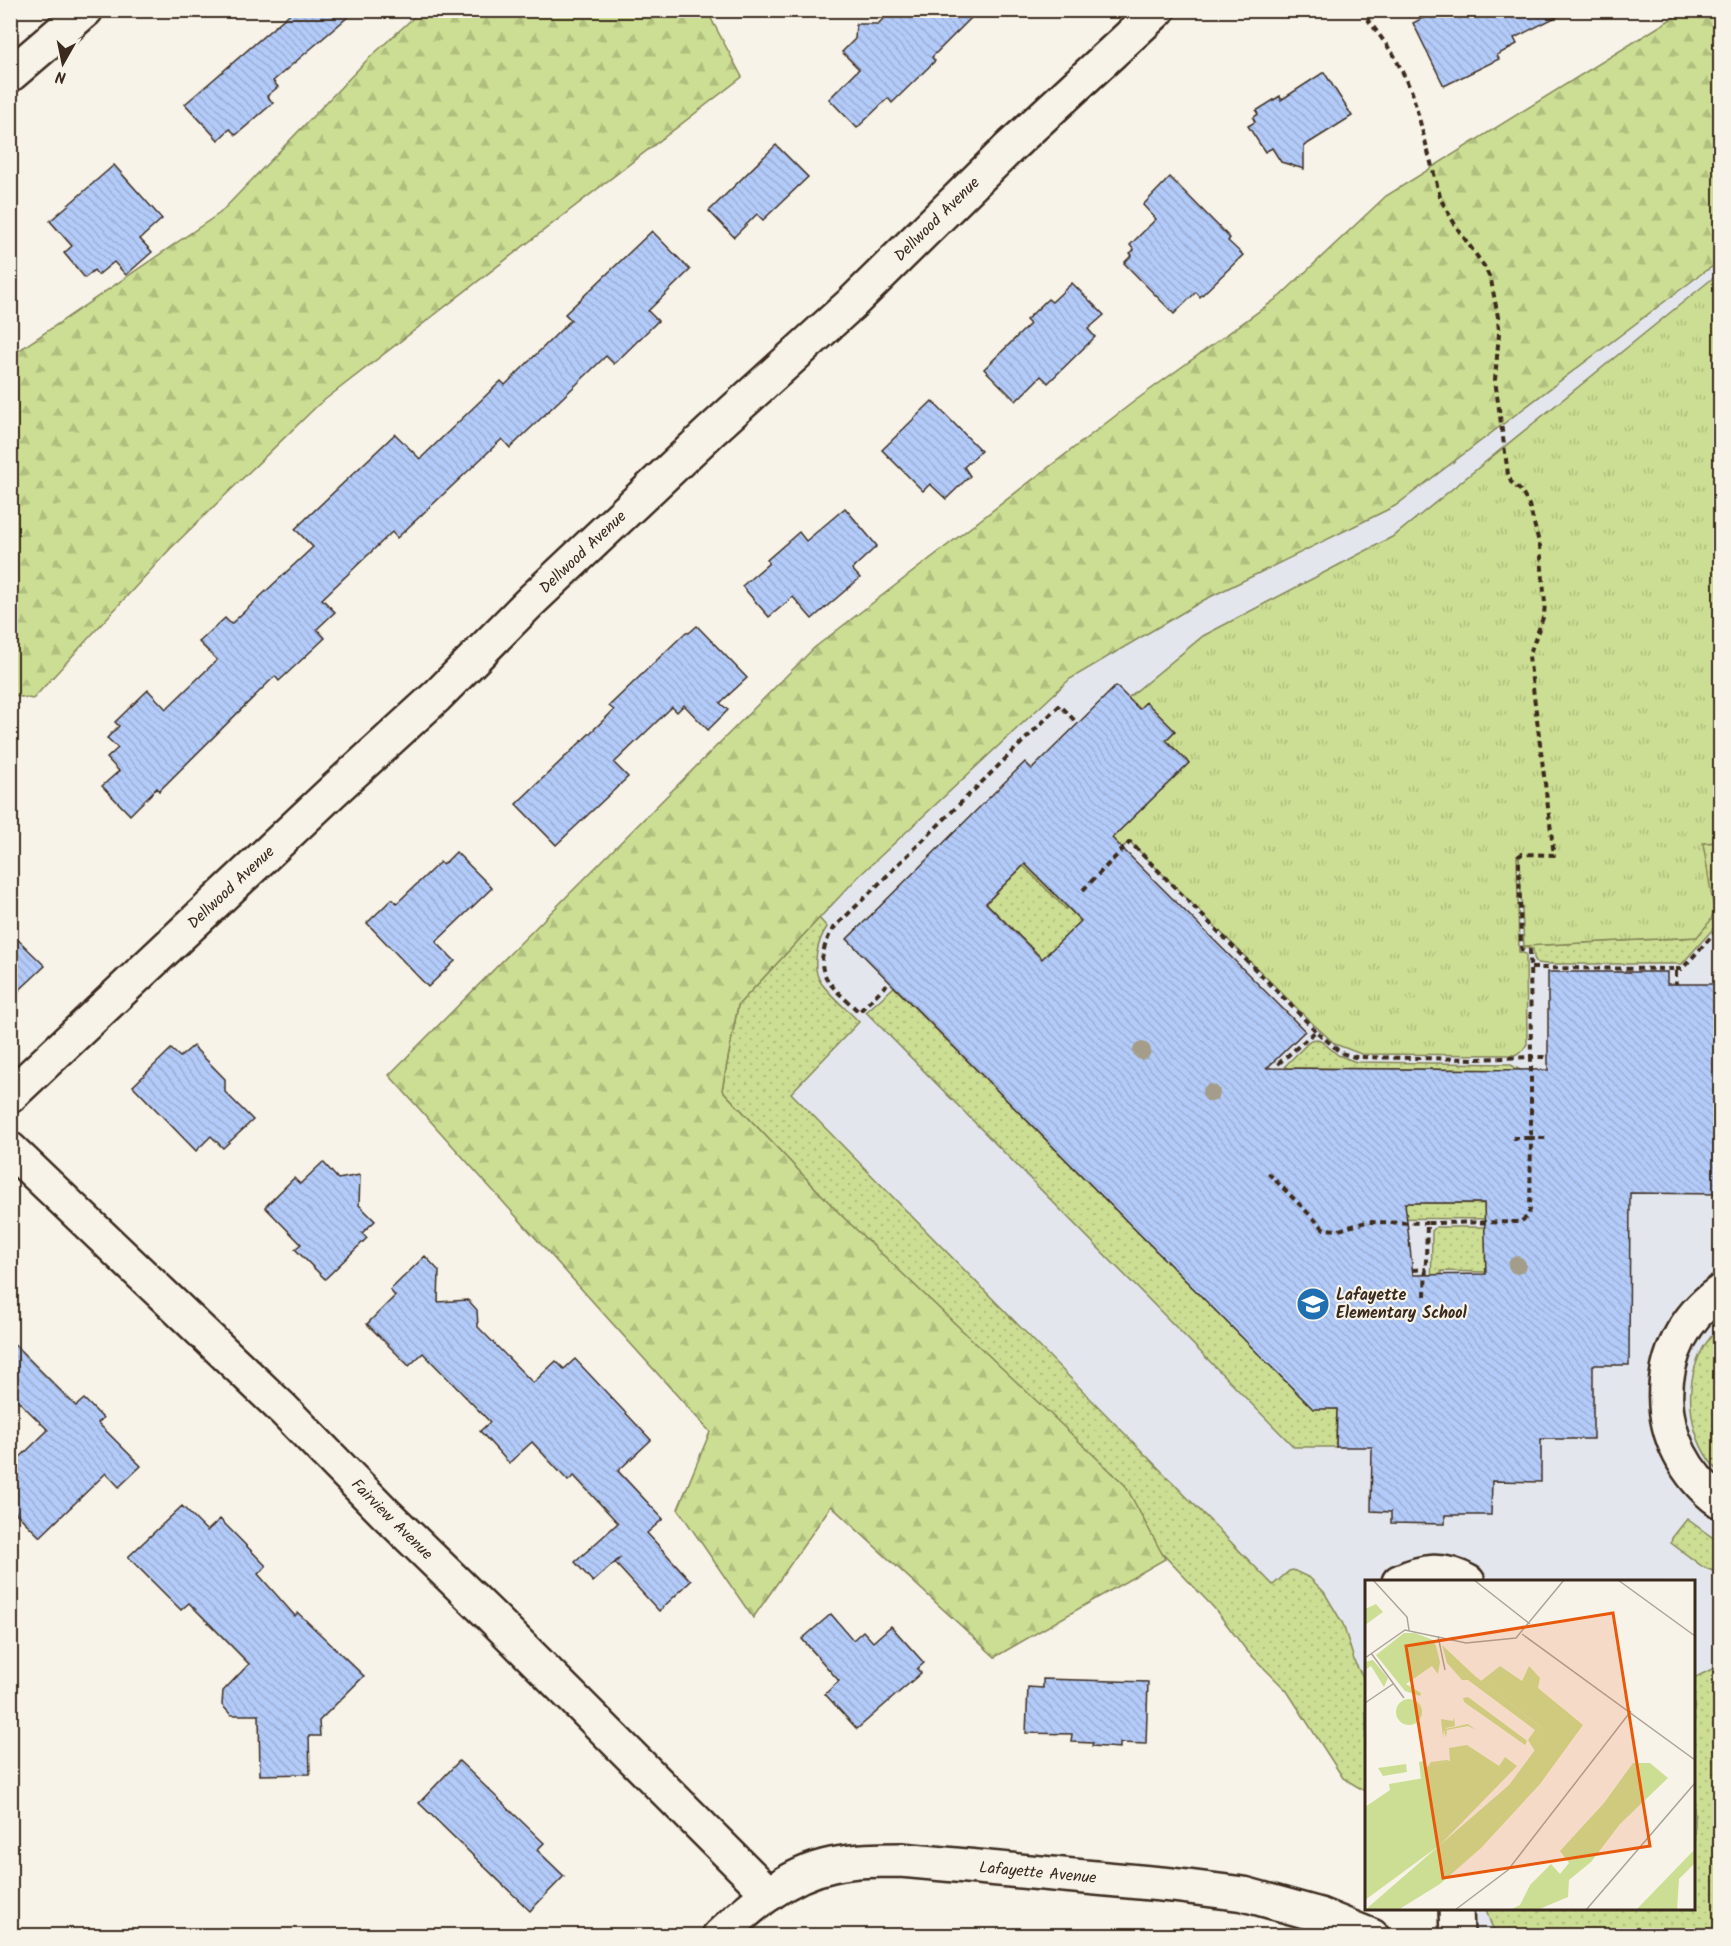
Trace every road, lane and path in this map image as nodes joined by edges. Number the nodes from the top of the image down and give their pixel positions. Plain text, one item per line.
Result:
1 (86, 10) edge
2 (1158, 10) edge
3 (1361, 10) edge
4 (10, 75) edge
5 (1076, 722) dead end
6 (1083, 890) dead end
7 (1720, 928) edge
8 (1531, 968) junction
9 (1676, 969) junction
10 (887, 984) dead end
11 (1676, 984) dead end
12 (1718, 984) dead end
13 (1316, 1031) junction
14 (1531, 1057) junction
15 (1547, 1057) dead end
16 (1278, 1064) dead end
17 (10, 1096) edge
18 (1511, 1138) dead end
19 (1531, 1138) junction
20 (1547, 1138) dead end
21 (10, 1149) edge
22 (1268, 1173) dead end
23 (1427, 1223) junction
24 (1426, 1269) junction
25 (1413, 1270) dead end
26 (1720, 1292) edge
27 (1425, 1296) dead end
28 (1720, 1501) edge
29 (1401, 1580) edge
30 (1466, 1580) edge
31 (769, 1894) junction
32 (1456, 1910) edge
33 (719, 1935) edge
34 (1372, 1935) edge
35 (1457, 1935) edge

1 - 4 street
2 - 17 street, Dellwood Avenue
3 - 8 path
5 - 10 path
6 - 13 path
7 - 9 path
7 - 12 path
8 - 9 path
8 - 14 path
9 - 11 path
13 - 14 path
13 - 16 path
14 - 15 path
14 - 19 path
18 - 19 path
19 - 20 path
19 - 23 path
21 - 31 street, Fairview Avenue
22 - 23 path
23 - 24 path
24 - 25 path
24 - 27 path
26 - 28 street
29 - 30 street
31 - 33 street, Lafayette Avenue
31 - 34 street, Lafayette Avenue
32 - 35 street

